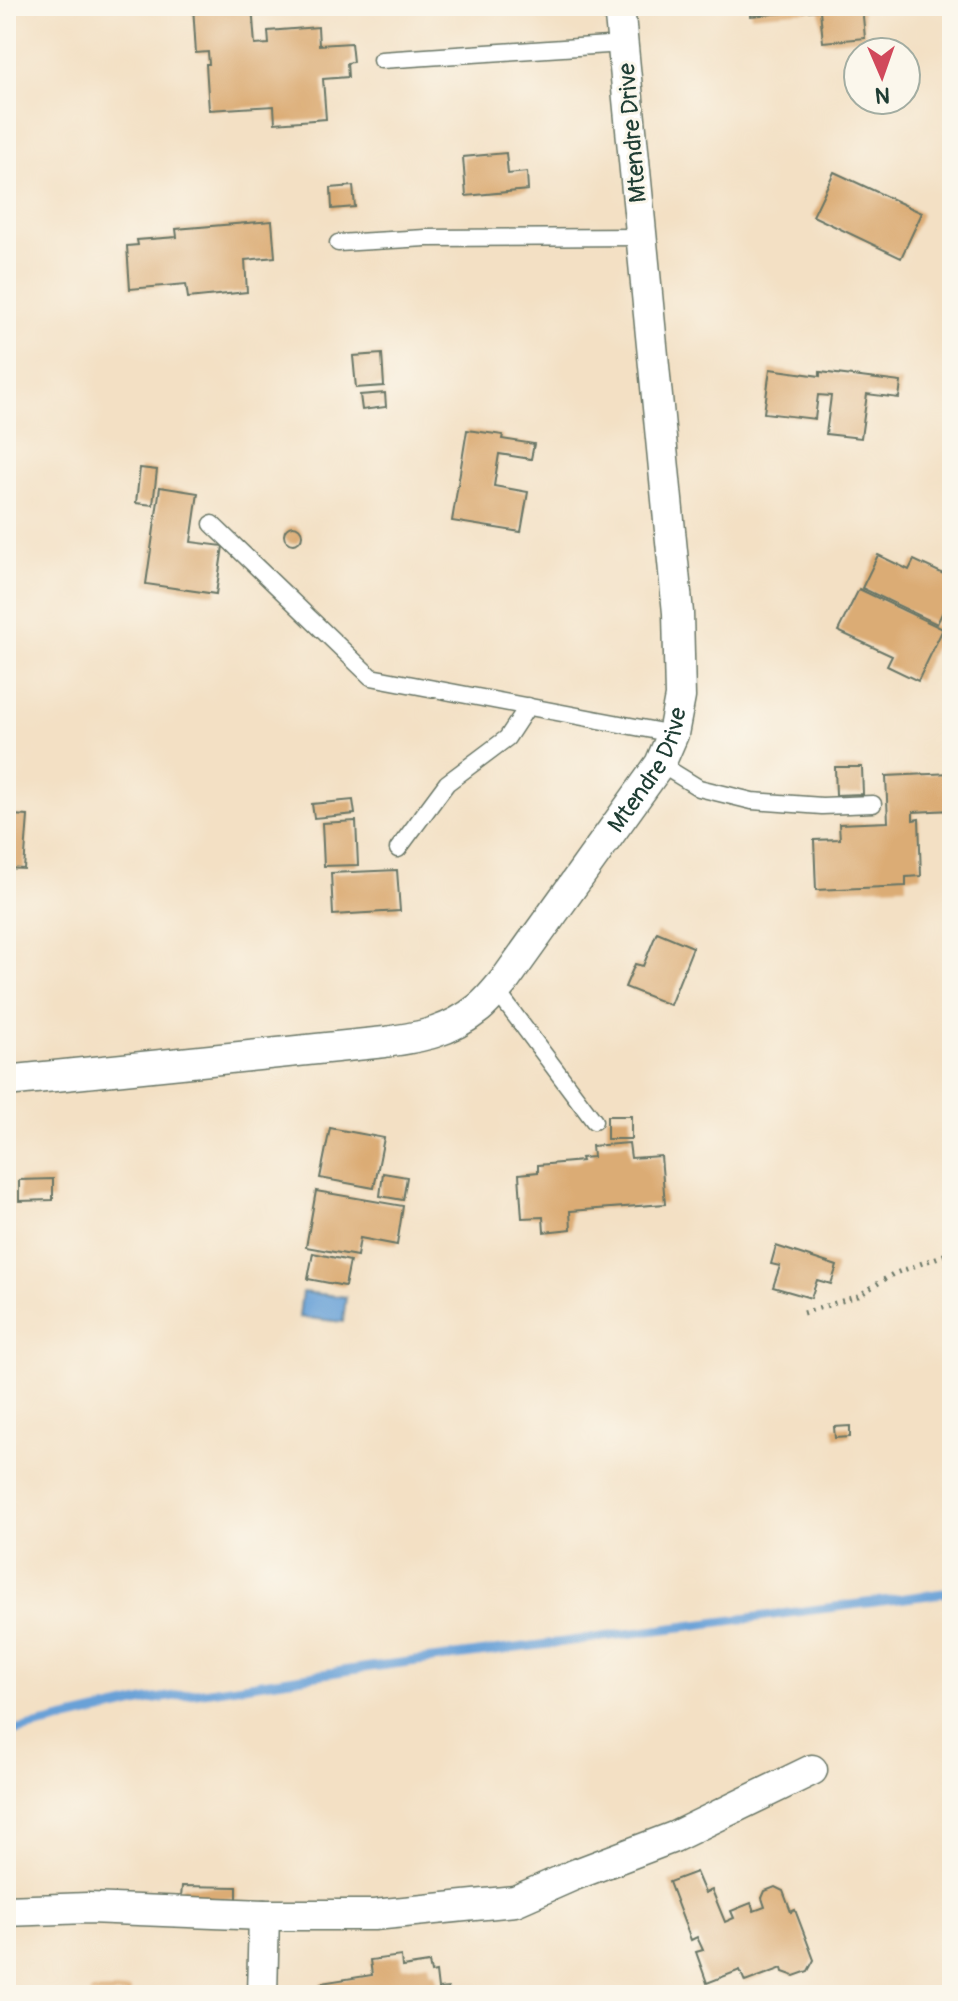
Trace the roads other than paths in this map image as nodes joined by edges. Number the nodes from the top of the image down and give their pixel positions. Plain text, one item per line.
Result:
1 (619, 6) edge
2 (623, 44) junction
3 (381, 60) dead end
4 (642, 237) junction
5 (338, 243) dead end
6 (212, 524) dead end
7 (528, 706) junction
8 (673, 734) junction
9 (660, 764) junction
10 (873, 804) dead end
11 (398, 849) dead end
12 (496, 990) junction
13 (6, 1081) edge
14 (594, 1121) dead end
15 (812, 1770) dead end
16 (6, 1911) edge
17 (264, 1915) junction
18 (262, 1995) edge

1 - 2 street, Mtendre Drive
2 - 3 lane
2 - 4 street, Mtendre Drive
4 - 5 lane
4 - 8 street, Mtendre Drive
6 - 7 lane
7 - 8 lane
7 - 11 lane
8 - 9 street, Mtendre Drive
9 - 10 lane
9 - 12 street, Mtendre Drive
12 - 13 street, Mtendre Drive
12 - 14 lane
15 - 17 street
16 - 17 street
17 - 18 street

